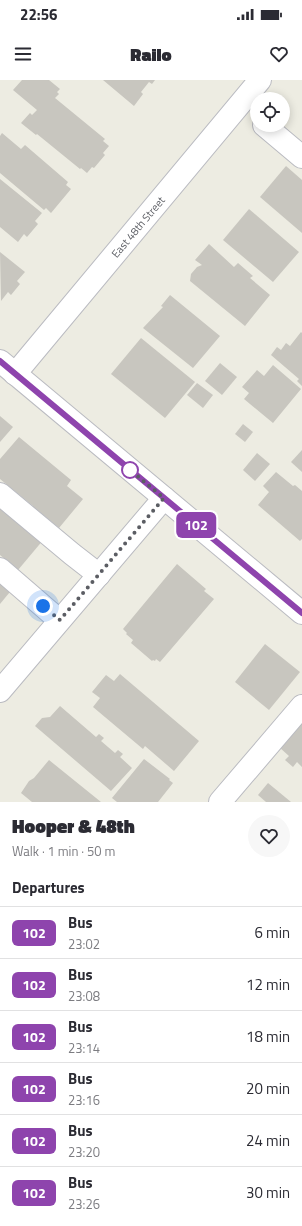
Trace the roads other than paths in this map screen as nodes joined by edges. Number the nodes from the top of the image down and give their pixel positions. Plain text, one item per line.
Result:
1 (260, 80) edge
2 (239, 105) junction
3 (250, 114) edge
4 (272, 132) edge
5 (302, 157) edge
6 (8, 367) edge
7 (0, 494) edge
8 (164, 498) junction
9 (0, 569) edge
10 (99, 575) junction
11 (301, 611) edge
12 (60, 620) junction
13 (0, 691) edge
14 (302, 706) edge
15 (220, 802) edge

1 - 2 street, East 48th Street
2 - 3 street
2 - 6 street, East 48th Street
4 - 5 street
6 - 8 street
7 - 10 street
8 - 10 street
8 - 11 street
9 - 12 street
10 - 12 street
12 - 13 street
14 - 15 street

